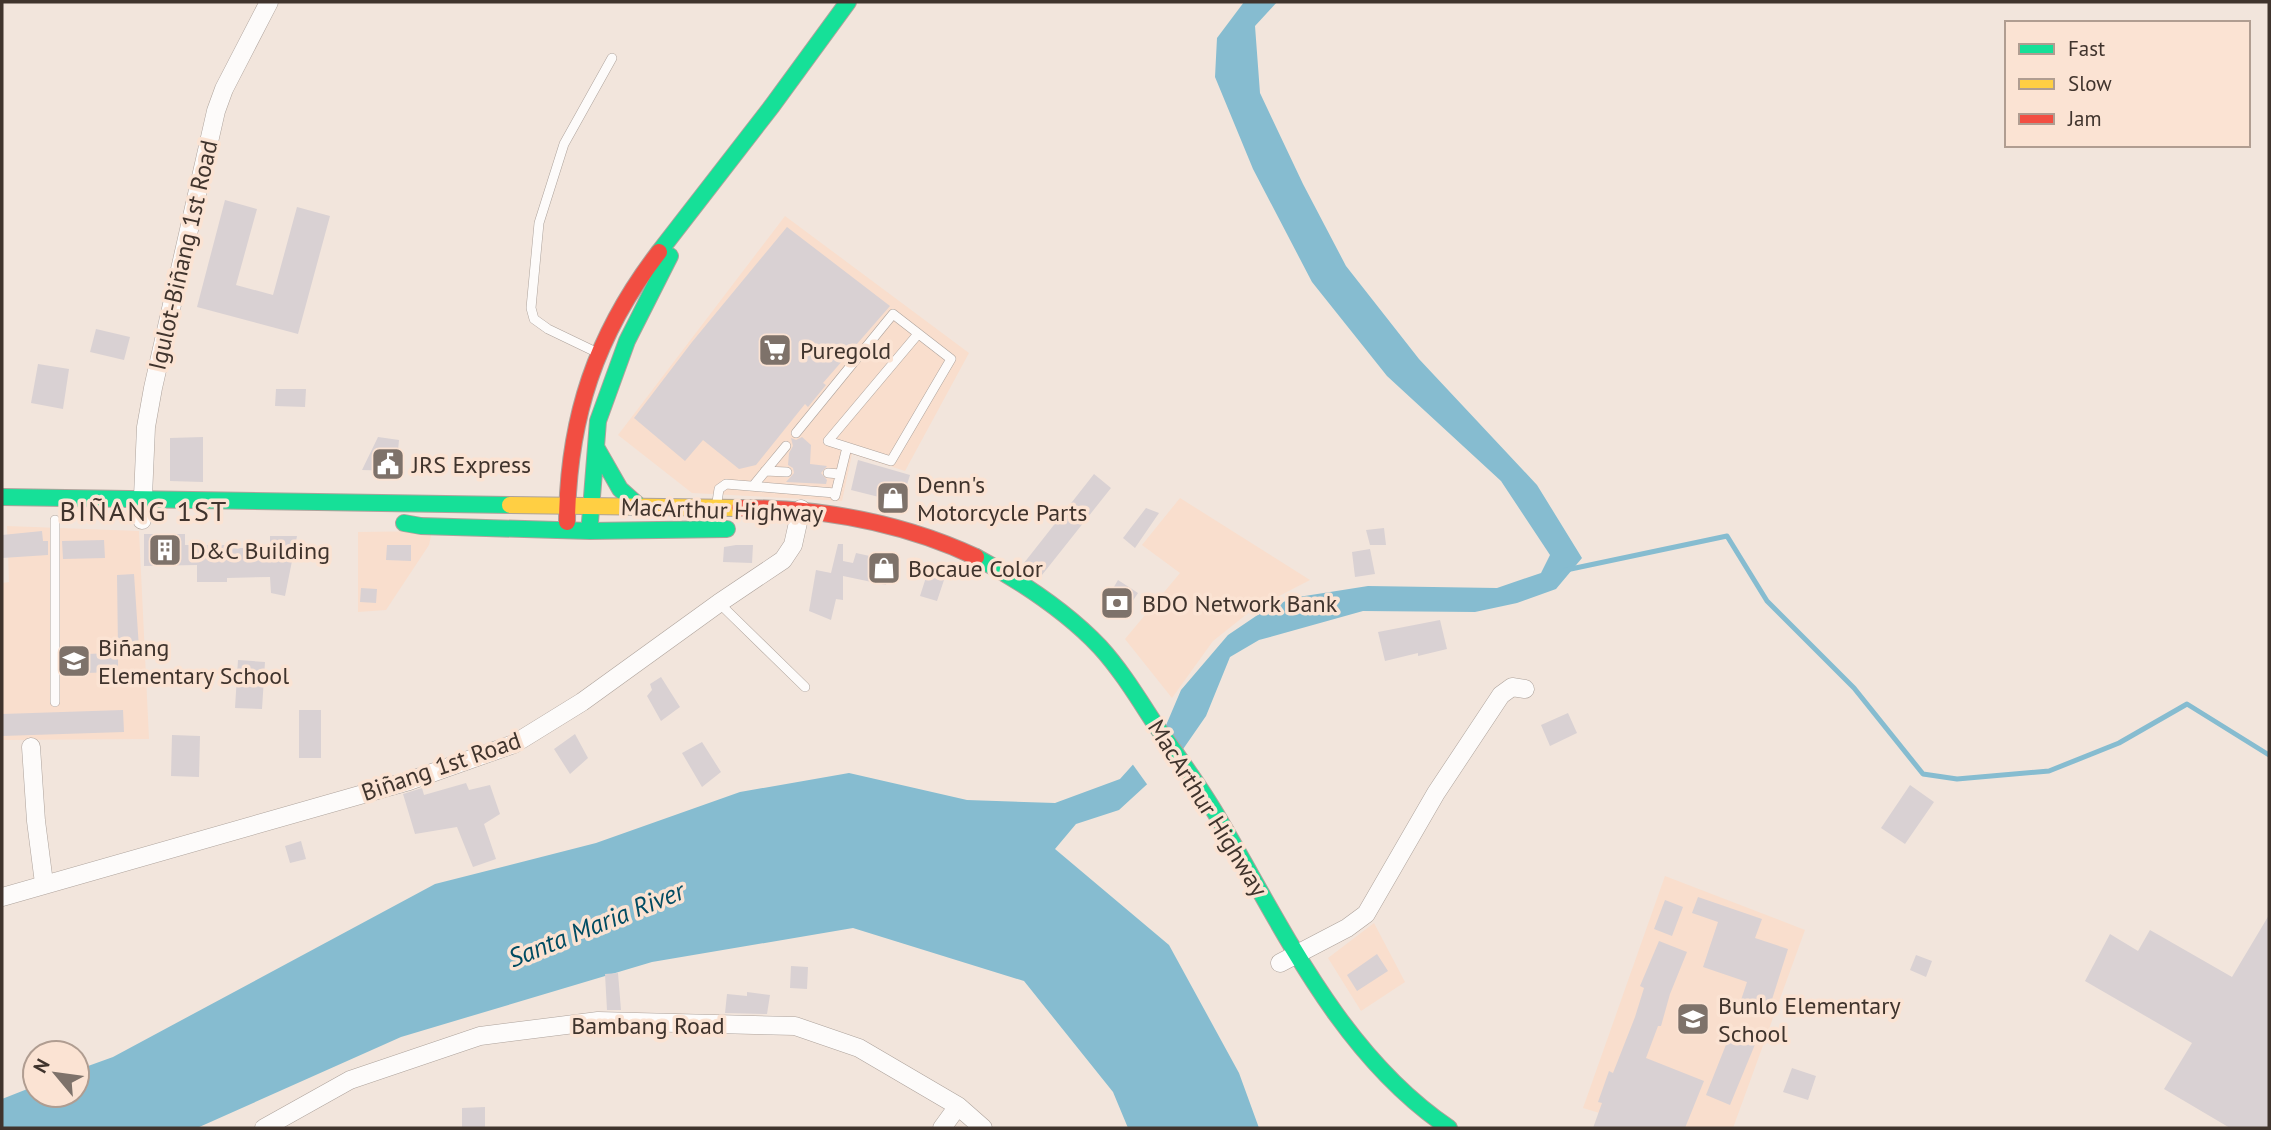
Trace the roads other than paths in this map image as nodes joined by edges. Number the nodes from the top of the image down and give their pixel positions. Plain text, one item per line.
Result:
1 (269, 2) edge
2 (848, 2) edge
3 (612, 58) dead end
4 (682, 222) junction
5 (918, 334) junction
6 (599, 354) junction
7 (796, 433) dead end
8 (786, 446) dead end
9 (596, 447) junction
10 (847, 447) junction
11 (765, 471) junction
12 (787, 472) dead end
13 (828, 473) dead end
14 (840, 474) junction
15 (752, 486) junction
16 (835, 493) junction
17 (2, 497) edge
18 (143, 499) junction
19 (566, 505) junction
20 (590, 506) junction
21 (640, 507) junction
22 (716, 508) junction
23 (802, 509) junction
24 (370, 519) dead end
25 (36, 520) dead end
26 (61, 520) joint
27 (120, 520) dead end
28 (149, 520) joint
29 (827, 522) junction
30 (740, 528) dead end
31 (779, 528) dead end
32 (798, 528) junction
33 (714, 529) junction
34 (567, 530) junction
35 (590, 531) junction
36 (719, 603) junction
37 (805, 687) dead end
38 (1525, 689) dead end
39 (55, 702) dead end
40 (31, 747) dead end
41 (44, 883) junction
42 (2, 897) edge
43 (1297, 953) junction
44 (1276, 957) joint
45 (1291, 981) dead end
46 (958, 1106) junction
47 (264, 1128) edge
48 (942, 1128) edge
49 (983, 1128) edge
50 (1449, 1128) edge

1 - 18 street, Igulot-Biñang 1st Road
2 - 4 main road
3 - 6 lane
4 - 6 main road
4 - 9 main road
5 - 7 lane
5 - 10 lane
5 - 10 lane
6 - 19 main road
8 - 11 lane
9 - 20 main road
9 - 21 main road
10 - 14 lane
11 - 12 lane
11 - 15 lane
13 - 14 lane
14 - 16 lane
15 - 16 lane
15 - 22 lane
16 - 29 lane
17 - 18 main road, MacArthur Highway
18 - 19 main road, MacArthur Highway
18 - 28 street, Igulot-Biñang 1st Road
19 - 20 main road, MacArthur Highway
19 - 34 main road
20 - 21 main road, MacArthur Highway
20 - 35 main road
21 - 22 main road, MacArthur Highway
22 - 23 main road, MacArthur Highway
22 - 33 lane
23 - 29 main road, MacArthur Highway
23 - 32 street, Biñang 1st Road
24 - 34 main road, MacArthur Highway
25 - 26 main road
26 - 39 lane
27 - 28 main road
29 - 32 main road, MacArthur Highway
29 - 43 main road, MacArthur Highway
30 - 33 main road, MacArthur Highway
31 - 32 main road, MacArthur Highway
32 - 36 street, Biñang 1st Road
33 - 35 main road, MacArthur Highway
34 - 35 main road, MacArthur Highway
36 - 37 lane
36 - 41 street, Biñang 1st Road
38 - 43 street
40 - 41 street
41 - 42 street, Biñang 1st Road
43 - 44 street
43 - 50 main road, MacArthur Highway
44 - 45 main road
46 - 47 street, Bambang Road
46 - 48 street
46 - 49 street, Bambang Road

